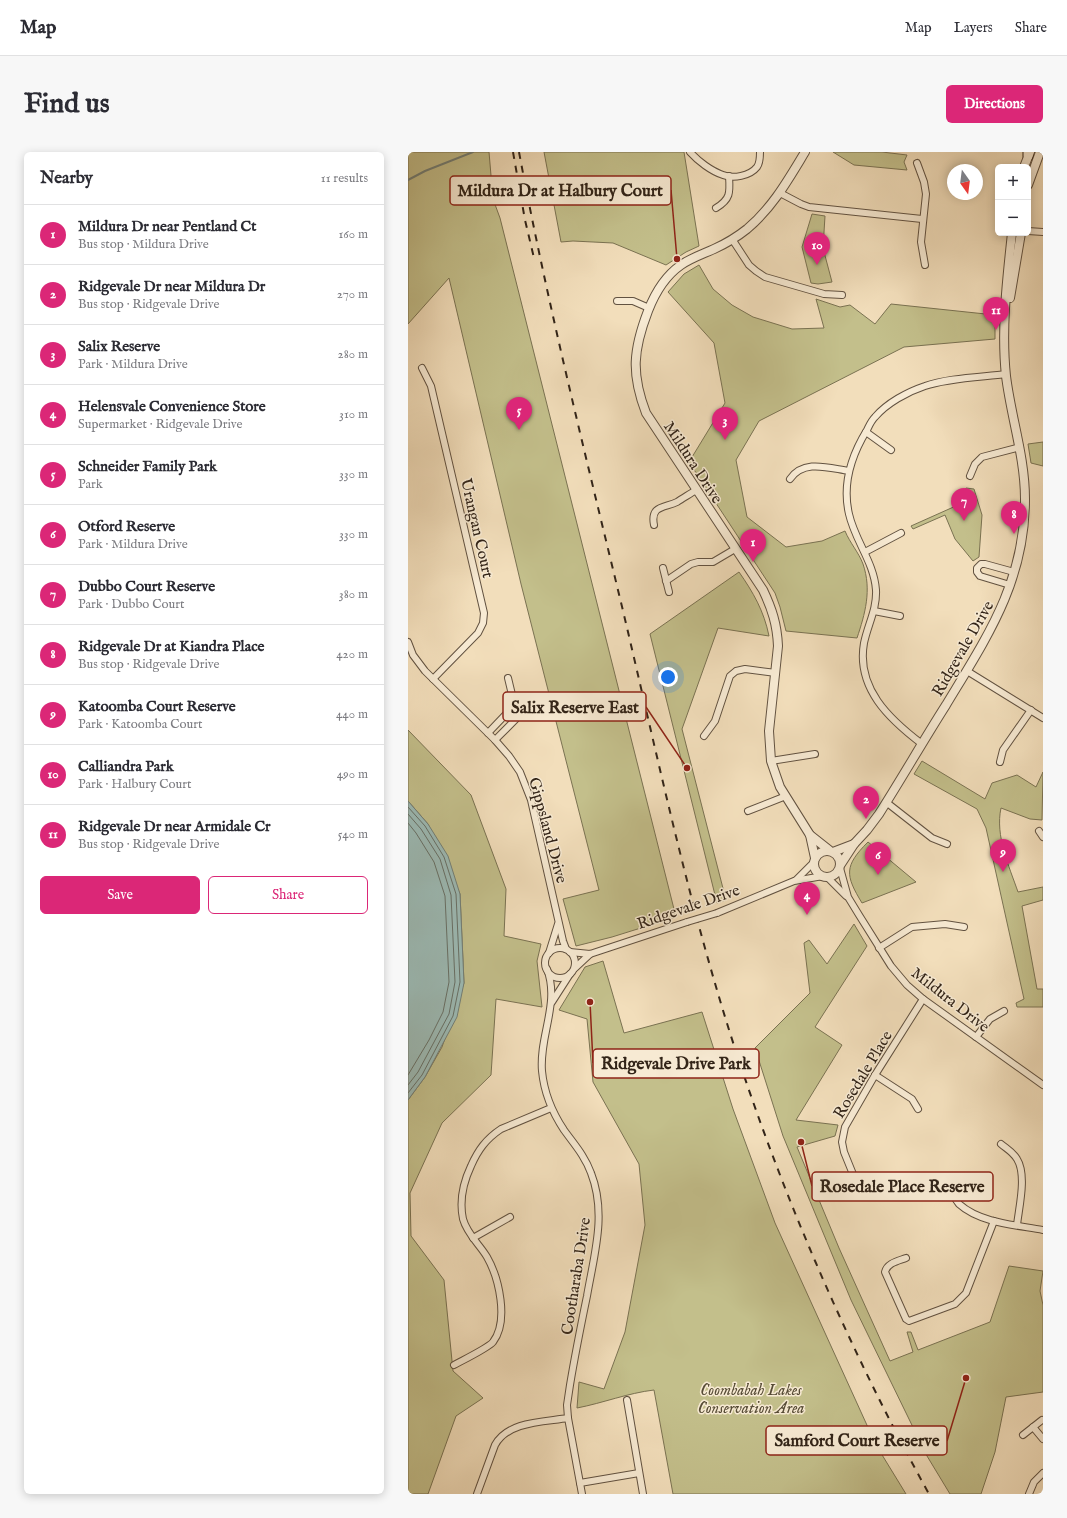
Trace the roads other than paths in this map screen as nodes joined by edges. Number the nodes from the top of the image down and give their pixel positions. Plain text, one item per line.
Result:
1 (690, 152) edge
2 (760, 152) edge
3 (805, 152) edge
4 (1040, 152) edge
5 (1029, 153) edge
6 (917, 163) dead end
7 (1025, 164) edge
8 (729, 176) junction
9 (1031, 177) edge
10 (780, 193) junction
11 (716, 208) dead end
12 (922, 219) junction
13 (1031, 231) edge
14 (1043, 232) edge
15 (1012, 236) edge
16 (1020, 236) edge
17 (732, 239) junction
18 (925, 265) dead end
19 (842, 295) dead end
20 (617, 301) dead end
21 (649, 308) junction
22 (1005, 323) junction
23 (422, 368) dead end
24 (1006, 374) junction
25 (866, 432) junction
26 (1020, 447) junction
27 (891, 450) dead end
28 (849, 471) junction
29 (970, 476) dead end
30 (790, 479) dead end
31 (696, 490) junction
32 (654, 525) dead end
33 (901, 533) dead end
34 (735, 549) junction
35 (865, 552) junction
36 (663, 568) dead end
37 (1014, 572) junction
38 (666, 581) junction
39 (1010, 585) junction
40 (669, 592) dead end
41 (874, 611) junction
42 (900, 616) dead end
43 (408, 642) edge
44 (967, 671) junction
45 (776, 673) junction
46 (508, 678) dead end
47 (433, 679) junction
48 (1031, 710) junction
49 (513, 711) junction
50 (1043, 718) edge
51 (488, 733) junction
52 (704, 736) dead end
53 (495, 740) junction
54 (922, 744) junction
55 (815, 754) dead end
56 (771, 761) junction
57 (1000, 762) dead end
58 (786, 796) junction
59 (886, 802) junction
60 (748, 811) dead end
61 (1039, 831) dead end
62 (810, 835) junction
63 (1043, 837) edge
64 (854, 844) junction
65 (947, 844) dead end
66 (831, 851) junction
67 (814, 860) junction
68 (841, 866) junction
69 (825, 877) junction
70 (794, 881) junction
71 (848, 897) junction
72 (558, 922) junction
73 (964, 928) dead end
74 (879, 948) junction
75 (568, 951) junction
76 (550, 953) junction
77 (590, 954) junction
78 (547, 970) junction
79 (572, 971) junction
80 (923, 999) junction
81 (552, 1004) junction
82 (1004, 1011) dead end
83 (976, 1037) junction
84 (874, 1075) junction
85 (1043, 1085) edge
86 (551, 1108) junction
87 (918, 1110) dead end
88 (1001, 1144) dead end
89 (859, 1189) dead end
90 (950, 1191) dead end
91 (510, 1217) dead end
92 (994, 1220) junction
93 (1017, 1225) junction
94 (1043, 1230) edge
95 (474, 1238) junction
96 (906, 1258) dead end
97 (454, 1366) dead end
98 (627, 1400) dead end
99 (568, 1418) junction
100 (1042, 1420) dead end
101 (1033, 1427) junction
102 (1023, 1435) dead end
103 (1043, 1439) edge
104 (639, 1473) junction
105 (1043, 1473) edge
106 (580, 1483) junction
107 (477, 1494) edge
108 (582, 1494) edge
109 (644, 1494) edge
110 (1029, 1494) edge

1 - 8 street
2 - 8 street
3 - 10 street, Mildura Drive
4 - 9 street
5 - 7 street
6 - 12 street
8 - 11 street
10 - 12 street
10 - 17 street, Mildura Drive
12 - 18 street
13 - 14 street
15 - 22 street, Ridgevale Drive
16 - 22 street, Ridgevale Drive
17 - 19 street
17 - 21 street, Mildura Drive
20 - 21 street
21 - 31 street, Mildura Drive
22 - 24 street, Ridgevale Drive
23 - 47 street, Urangan Court
24 - 25 street
24 - 26 street, Ridgevale Drive
25 - 27 street
25 - 28 street
26 - 29 street
26 - 37 street, Ridgevale Drive
28 - 30 street
28 - 35 street
31 - 32 street
31 - 34 street, Mildura Drive
33 - 35 street
34 - 38 street
34 - 45 street, Mildura Drive
35 - 41 street
36 - 38 street
37 - 39 street, Ridgevale Drive
37 - 39 street
38 - 40 street
39 - 44 street, Ridgevale Drive
41 - 42 street
41 - 54 street
43 - 47 street, Gippsland Drive
44 - 48 street
44 - 54 street, Ridgevale Drive
45 - 52 street
45 - 56 street, Mildura Drive
46 - 49 street
47 - 51 street, Gippsland Drive
48 - 50 street
48 - 57 street
49 - 51 street
49 - 53 street
51 - 53 street, Gippsland Drive
53 - 72 street, Gippsland Drive
54 - 59 street, Ridgevale Drive
55 - 56 street
56 - 58 street, Mildura Drive
58 - 60 street
58 - 62 street, Mildura Drive
59 - 64 street, Ridgevale Drive
59 - 65 street
61 - 63 street
62 - 66 street, Mildura Drive
62 - 67 street, Mildura Drive
64 - 66 street, Ridgevale Drive
64 - 68 street, Ridgevale Drive
66 - 67 street
66 - 68 street
67 - 69 street
67 - 70 street, Ridgevale Drive
68 - 69 street
68 - 71 street, Mildura Drive
69 - 70 street, Ridgevale Drive
69 - 71 street, Mildura Drive
70 - 77 street, Ridgevale Drive, bridge
71 - 74 street, Mildura Drive
72 - 75 street, Gippsland Drive
72 - 76 street, Gippsland Drive
73 - 74 street
74 - 80 street, Mildura Drive
75 - 76 street
75 - 77 street, Ridgevale Drive
75 - 79 street
76 - 78 street
77 - 79 street, Ridgevale Drive
78 - 79 street
78 - 81 street, Cootharaba Drive
79 - 81 street, Cootharaba Drive
80 - 83 street, Mildura Drive
80 - 84 street, Rosedale Place
81 - 86 street, Cootharaba Drive
82 - 83 street
83 - 85 street, Mildura Drive
84 - 87 street
84 - 89 street, Rosedale Place
86 - 95 street
86 - 99 street, Cootharaba Drive
88 - 93 street
90 - 92 street
91 - 95 street
92 - 93 street
92 - 96 street
93 - 94 street
95 - 97 street
98 - 104 street
99 - 106 street, Cootharaba Drive
99 - 107 street
100 - 101 street
101 - 102 street
101 - 103 street
104 - 106 street
104 - 109 street
105 - 110 street
106 - 108 street, Cootharaba Drive

